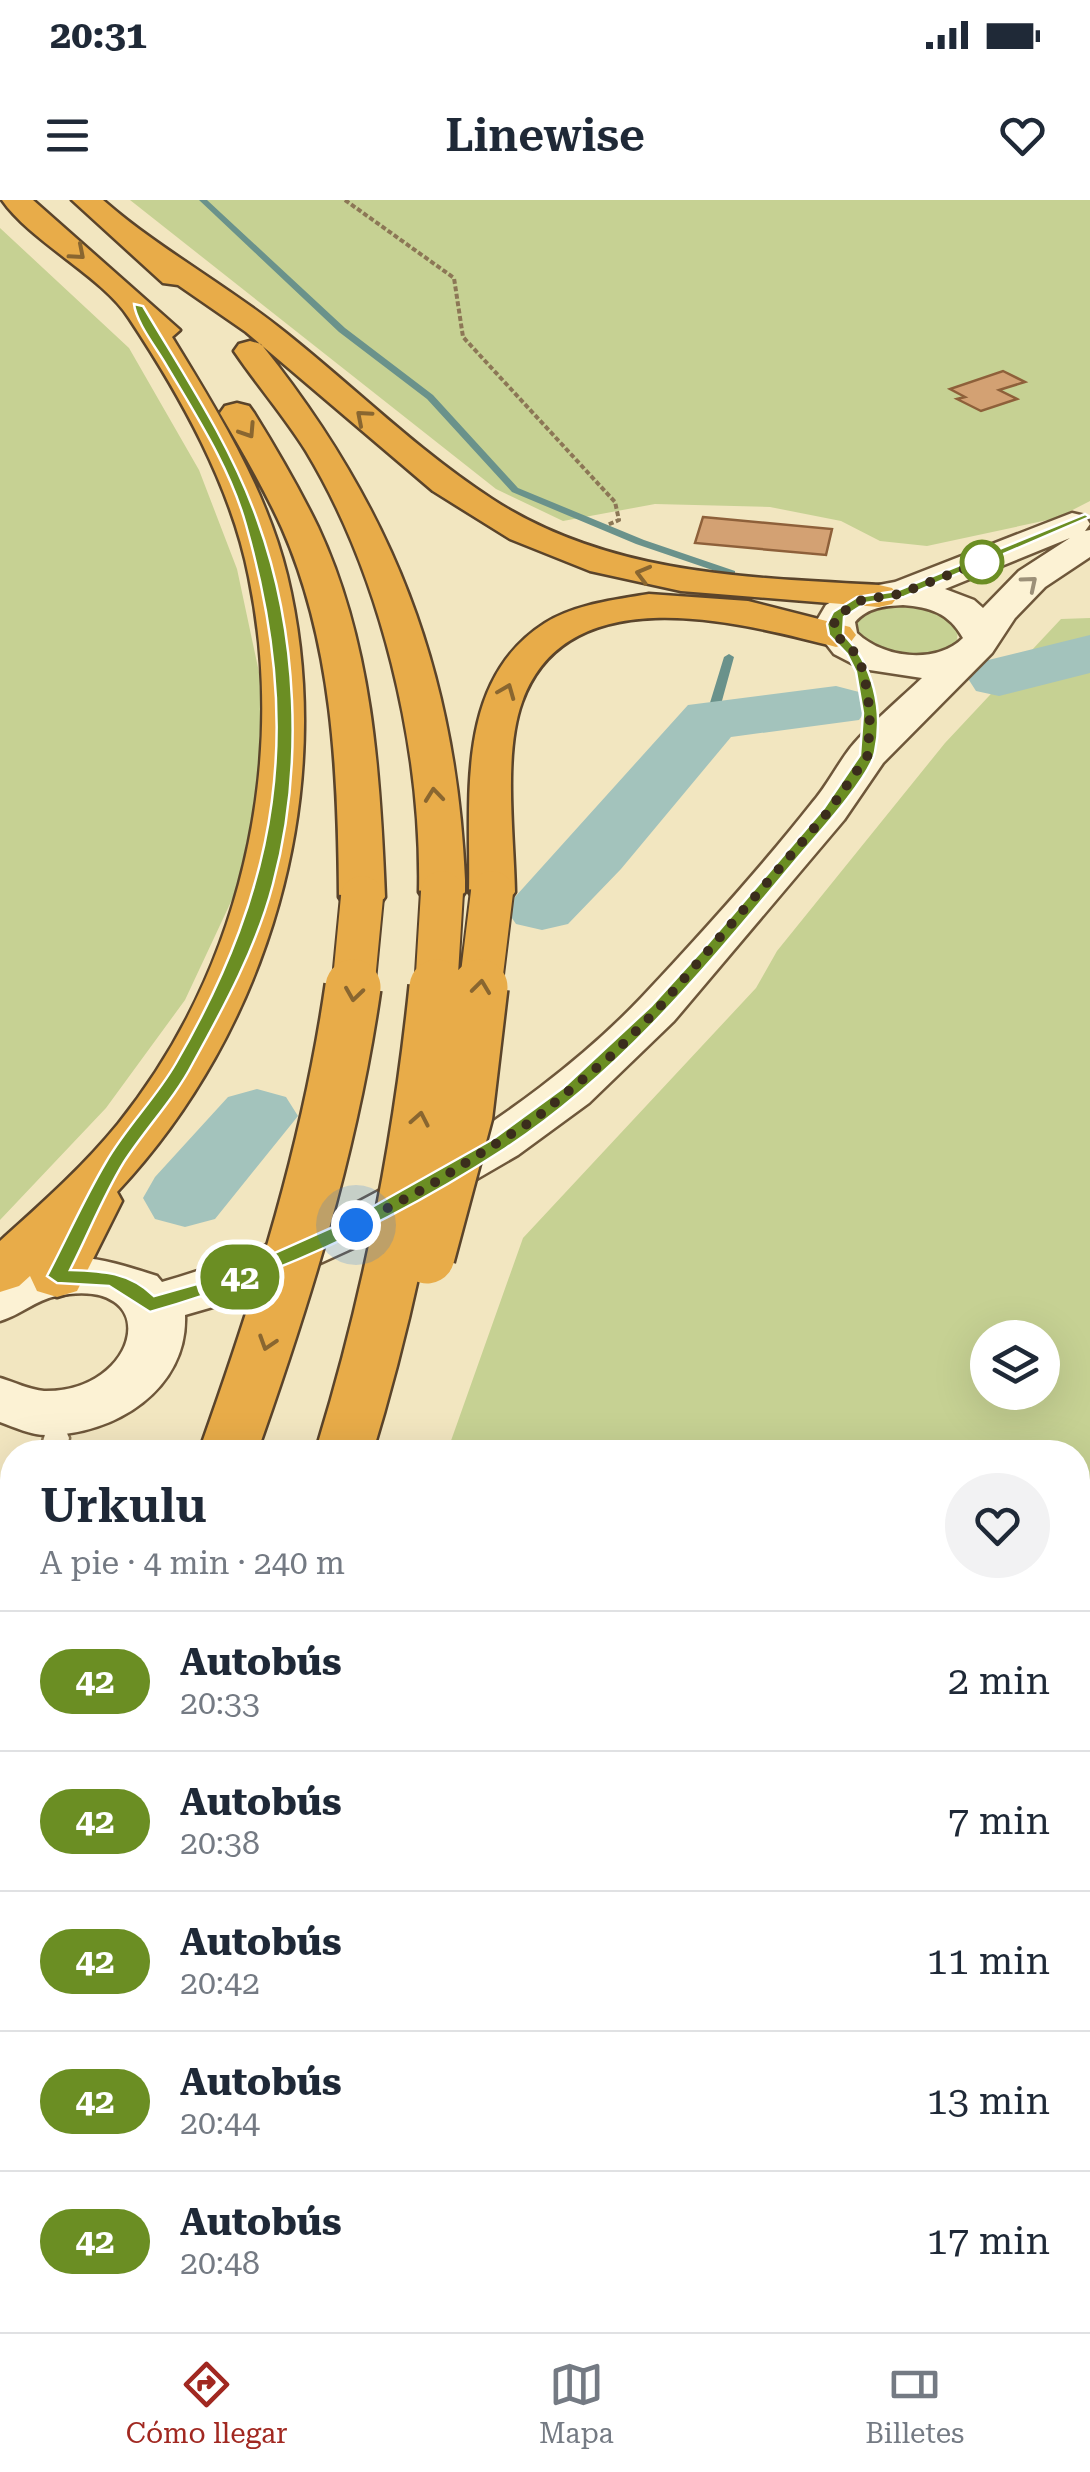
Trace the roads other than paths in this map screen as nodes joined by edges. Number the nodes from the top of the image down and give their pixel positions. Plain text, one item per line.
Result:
1 (16, 200) edge
2 (86, 200) edge
3 (147, 250) junction
4 (138, 306) junction
5 (1090, 517) edge
6 (1090, 541) edge
7 (889, 595) junction
8 (845, 643) junction
9 (974, 644) junction
10 (868, 755) junction
11 (467, 892) junction
12 (114, 1162) junction
13 (0, 1272) edge
14 (57, 1276) junction
15 (0, 1302) edge
16 (150, 1304) junction
17 (2, 1404) edge
18 (232, 1440) edge
19 (348, 1440) edge

1 -> 4 highway
2 - 3 highway
7 -> 3 highway
11 -> 3 highway
4 - 12 highway
4 -> 18 highway, bridge
5 - 7 main road
9 -> 6 main road
7 - 8 main road
7 - 9 main road
8 - 9 main road
8 - 10 main road
11 -> 8 highway
9 - 10 main road
10 - 16 main road
19 -> 11 highway, bridge
12 - 13 highway
12 - 14 highway
14 - 15 main road
14 - 16 main road
16 - 17 main road

